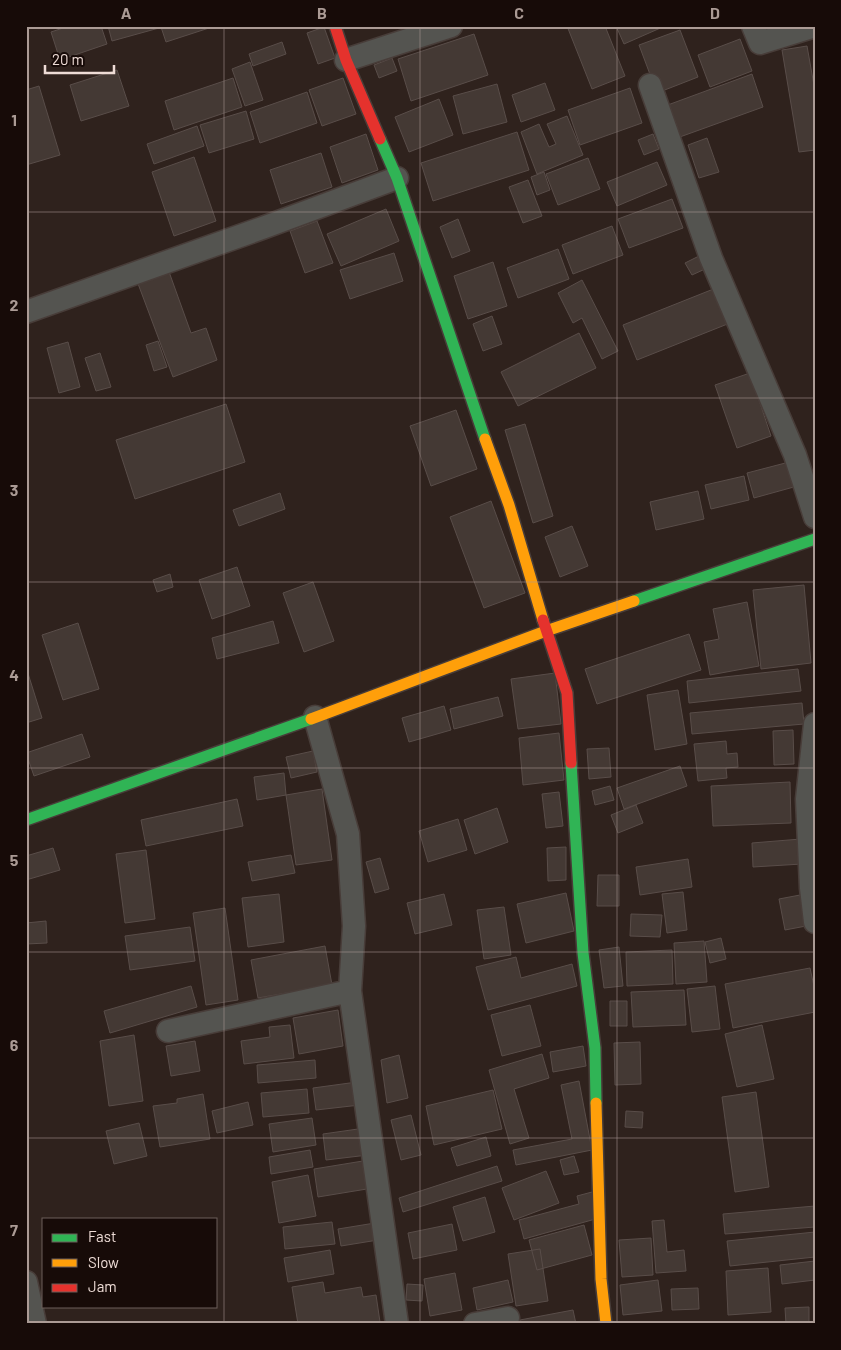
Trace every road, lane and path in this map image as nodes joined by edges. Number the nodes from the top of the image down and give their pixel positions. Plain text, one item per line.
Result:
1 (335, 26) edge
2 (451, 26) edge
3 (754, 26) edge
4 (815, 26) edge
5 (346, 60) junction
6 (650, 85) dead end
7 (397, 178) junction
8 (26, 312) edge
9 (815, 517) edge
10 (815, 539) edge
11 (546, 631) junction
12 (315, 717) junction
13 (815, 724) edge
14 (811, 800) edge
15 (26, 820) edge
16 (815, 922) edge
17 (350, 991) junction
18 (168, 1031) dead end
19 (26, 1282) edge
20 (508, 1318) dead end
21 (35, 1324) edge
22 (397, 1324) edge
23 (475, 1324) edge
24 (606, 1324) edge

1 - 5 street
2 - 5 street
3 - 4 street
5 - 7 street
6 - 9 street
7 - 8 street
7 - 11 street
10 - 11 street
11 - 12 street
11 - 24 street
12 - 15 street
12 - 17 street
13 - 14 street
14 - 16 street
17 - 18 street
17 - 22 street
19 - 21 street
20 - 23 street

